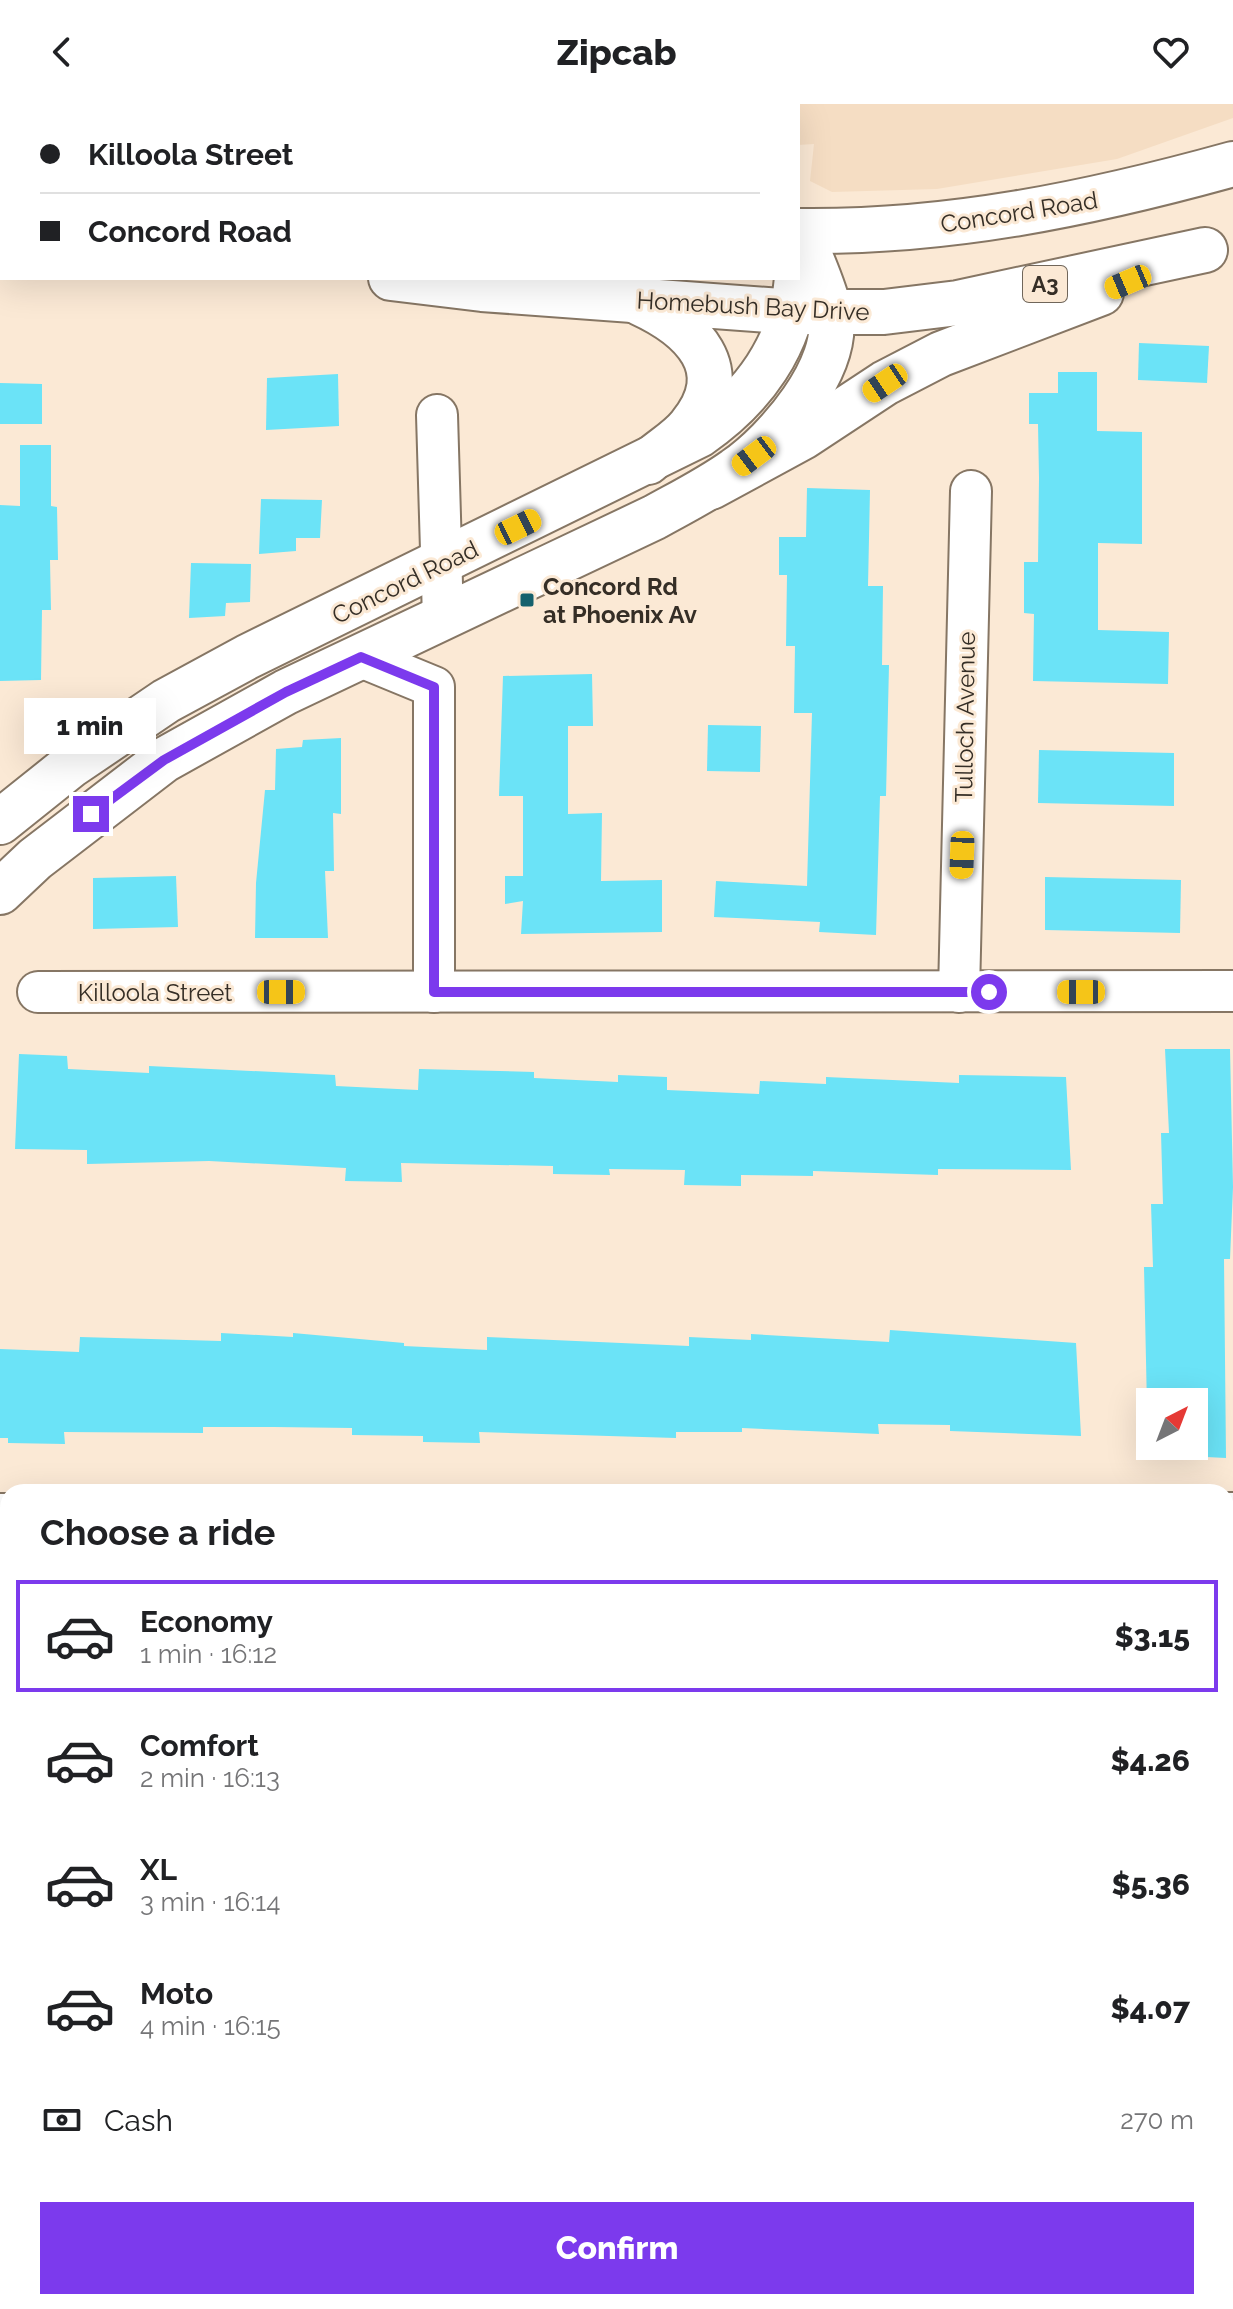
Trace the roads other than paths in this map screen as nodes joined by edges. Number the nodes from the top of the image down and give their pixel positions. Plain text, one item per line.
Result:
1 (1233, 164) edge
2 (800, 242) edge
3 (1219, 244) edge
4 (800, 249) edge
5 (413, 280) edge
6 (634, 300) junction
7 (807, 301) edge
8 (437, 415) dead end
9 (648, 462) junction
10 (711, 487) junction
11 (971, 491) dead end
12 (441, 565) junction
13 (443, 618) junction
14 (361, 657) junction
15 (0, 822) edge
16 (0, 892) edge
17 (1233, 991) edge
18 (38, 992) dead end
19 (434, 992) junction
20 (959, 992) junction

1 - 2 main road, Concord Road
3 - 7 main road, Homebush Bay Drive / A3
3 - 10 main road
4 - 7 main road, Concord Road
5 - 6 main road, Homebush Bay Drive / A3
6 - 7 main road, Homebush Bay Drive / A3
6 - 9 main road
7 - 9 main road, Concord Road
7 - 10 main road, Concord Road
8 - 12 street
9 - 12 main road, Concord Road
10 - 13 main road, Concord Road
11 - 20 street, Tulloch Avenue
12 - 13 street
12 - 15 main road, Concord Road
13 - 14 main road, Concord Road
14 - 16 main road, Concord Road
14 - 19 street
17 - 20 street, Killoola Street
18 - 19 street, Killoola Street
19 - 20 street, Killoola Street

